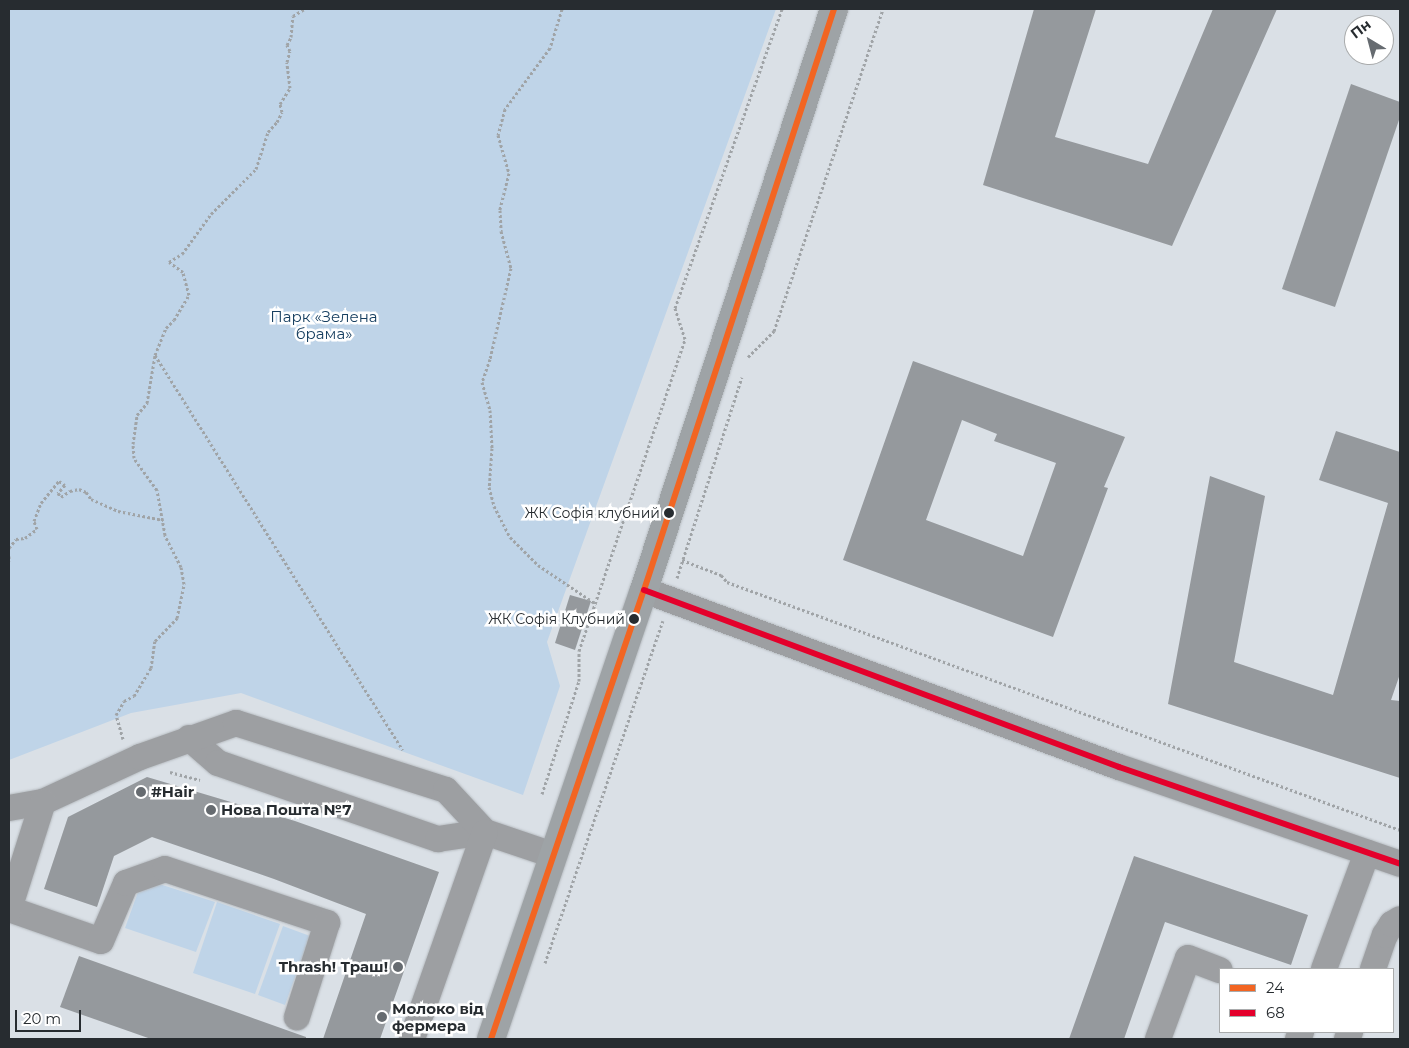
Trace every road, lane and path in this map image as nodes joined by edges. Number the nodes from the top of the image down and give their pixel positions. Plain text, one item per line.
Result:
1 (304, 9) edge
2 (562, 9) edge
3 (782, 9) edge
4 (834, 9) edge
5 (883, 9) edge
6 (155, 355) junction
7 (746, 364) dead end
8 (743, 374) dead end
9 (163, 520) junction
10 (9, 548) edge
11 (9, 556) edge
12 (682, 560) junction
13 (9, 561) edge
14 (676, 579) dead end
15 (644, 590) junction
16 (596, 604) junction
17 (660, 630) dead end
18 (189, 738) junction
19 (140, 757) junction
20 (163, 771) dead end
21 (210, 783) dead end
22 (423, 783) junction
23 (542, 794) dead end
24 (44, 802) junction
25 (9, 808) edge
26 (1400, 830) edge
27 (485, 832) junction
28 (1367, 852) junction
29 (553, 855) junction
30 (1400, 864) edge
31 (9, 909) edge
32 (1400, 919) edge
33 (545, 965) dead end
34 (1324, 968) edge
35 (1373, 968) edge
36 (1219, 970) edge
37 (297, 1017) dead end
38 (412, 1039) edge
39 (491, 1039) edge
40 (1158, 1039) edge

1 - 6 path
2 - 16 path
3 - 16 path
4 - 15 main road
5 - 7 path
6 - 9 path
6 - 22 path
8 - 12 path
9 - 10 path
9 - 19 path
11 - 13 path
12 - 14 path
12 - 26 path
15 - 28 street
15 - 29 main road
16 - 23 path
17 - 33 path
18 - 19 street
18 - 22 street
18 - 27 street
19 - 24 street
20 - 21 path
22 - 27 street
24 - 25 street
24 - 31 street
27 - 29 street
27 - 38 street
28 - 30 street
28 - 34 street
29 - 39 main road
31 - 37 street
32 - 35 street
36 - 40 street

